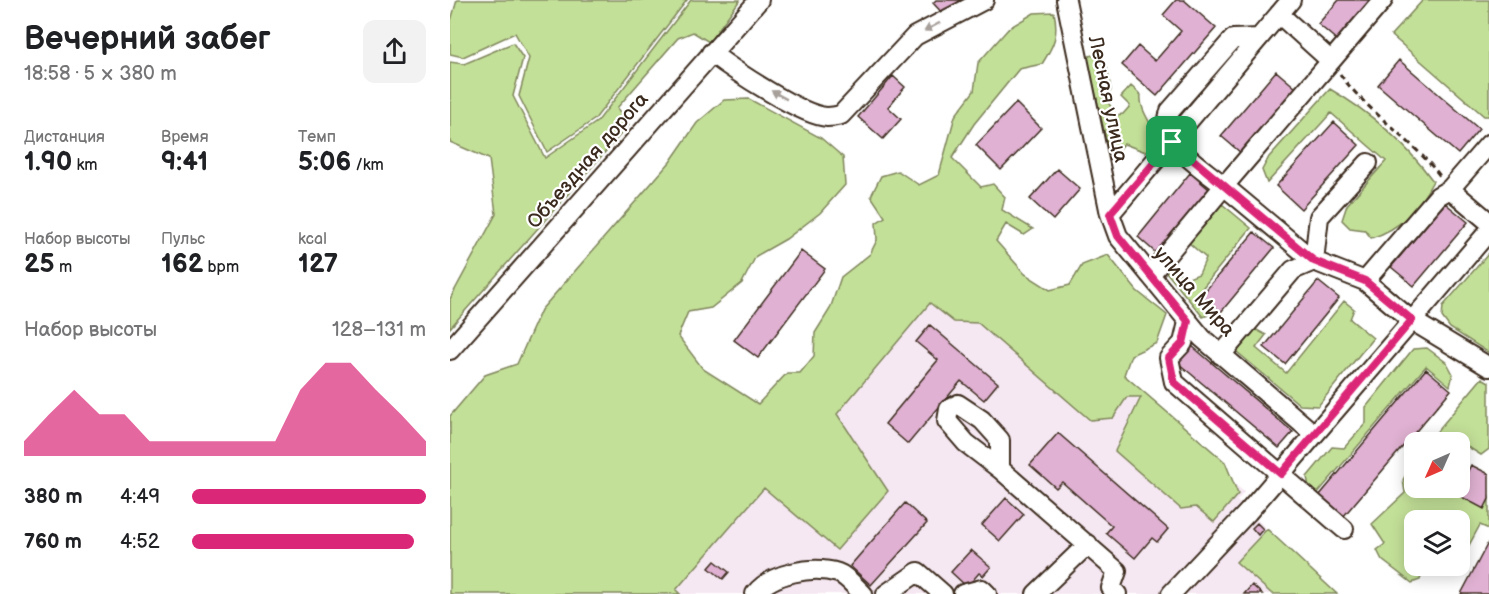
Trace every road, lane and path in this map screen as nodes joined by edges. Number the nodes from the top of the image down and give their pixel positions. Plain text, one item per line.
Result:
1 (759, 0) edge
2 (984, 0) edge
3 (1066, 0) edge
4 (1291, 0) edge
5 (1383, 0) edge
6 (1278, 14) junction
7 (711, 52) junction
8 (1331, 61) junction
9 (1172, 142) junction
10 (1489, 144) edge
11 (1368, 163) dead end
12 (1224, 186) junction
13 (1450, 189) junction
14 (1110, 214) junction
15 (1489, 222) edge
16 (1489, 231) edge
17 (1314, 261) junction
18 (1150, 275) junction
19 (1365, 281) junction
20 (1412, 320) junction
21 (1188, 321) junction
22 (450, 350) edge
23 (1221, 355) junction
24 (1489, 367) edge
25 (1314, 434) junction
26 (1000, 469) dead end
27 (1281, 474) junction
28 (1344, 529) dead end
29 (1088, 544) junction
30 (755, 594) edge
31 (863, 594) edge
32 (886, 594) edge
33 (943, 594) edge
34 (963, 594) edge
35 (987, 594) edge
36 (1036, 594) edge
37 (1117, 594) edge
38 (1171, 594) edge

1 - 7 street, Объездная дорога
2 -> 7 street
3 - 14 street, Лесная улица
4 - 6 street, Лесная улица
5 - 8 street
6 - 8 street
6 - 9 street, Лесная улица
7 - 22 street, Объездная дорога
8 - 12 street
8 - 13 path
9 - 12 street
9 - 14 street, Лесная улица
10 - 13 street
11 - 17 street
12 - 17 street
12 - 18 street
13 - 15 street
13 - 19 street
14 - 18 street, улица Мира
16 - 20 street
17 - 19 street
17 - 23 street
18 - 21 street, улица Мира
19 - 20 street
20 - 24 street
20 - 25 street
21 - 23 street, улица Мира
21 - 27 street
23 - 25 street, улица Мира
25 - 27 street
26 - 29 street
27 - 28 street
27 - 38 street
29 - 36 street
29 - 37 street
30 - 31 street
32 - 33 street
34 - 35 street

